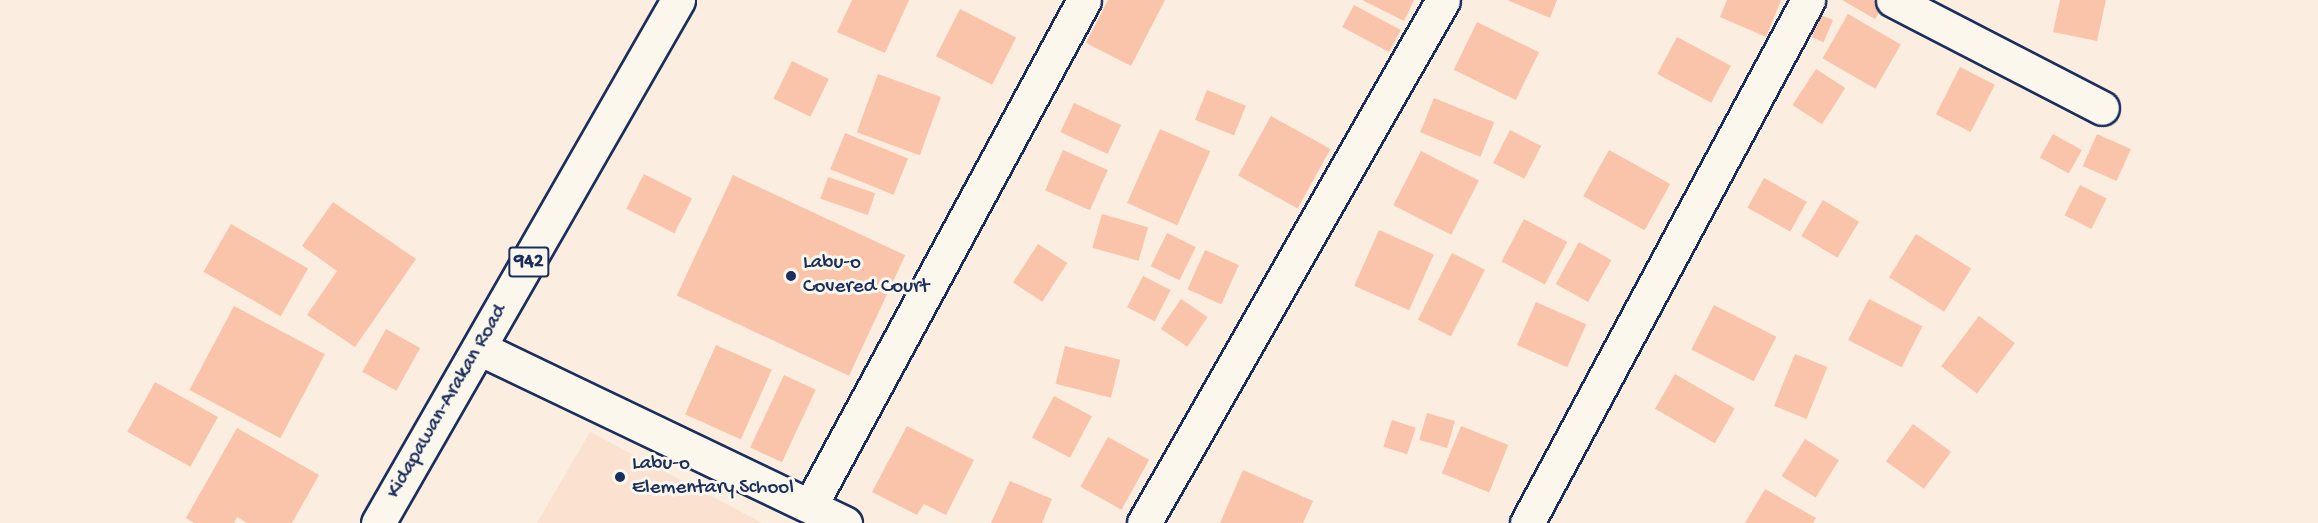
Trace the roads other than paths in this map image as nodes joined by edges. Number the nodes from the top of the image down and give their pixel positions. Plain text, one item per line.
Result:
1 (678, 0) edge
2 (1084, 0) edge
3 (1443, 0) edge
4 (1808, 0) edge
5 (1893, 0) edge
6 (2102, 108) dead end
7 (479, 348) junction
8 (810, 506) junction
9 (378, 523) edge
10 (845, 523) edge
11 (1144, 523) edge
12 (1527, 523) edge

1 - 7 street, Kidapawan-Arakan Road / 942
2 - 8 street
3 - 11 street
4 - 12 street
5 - 6 street
7 - 8 street
7 - 9 street, Kidapawan-Arakan Road / 942
8 - 10 street

